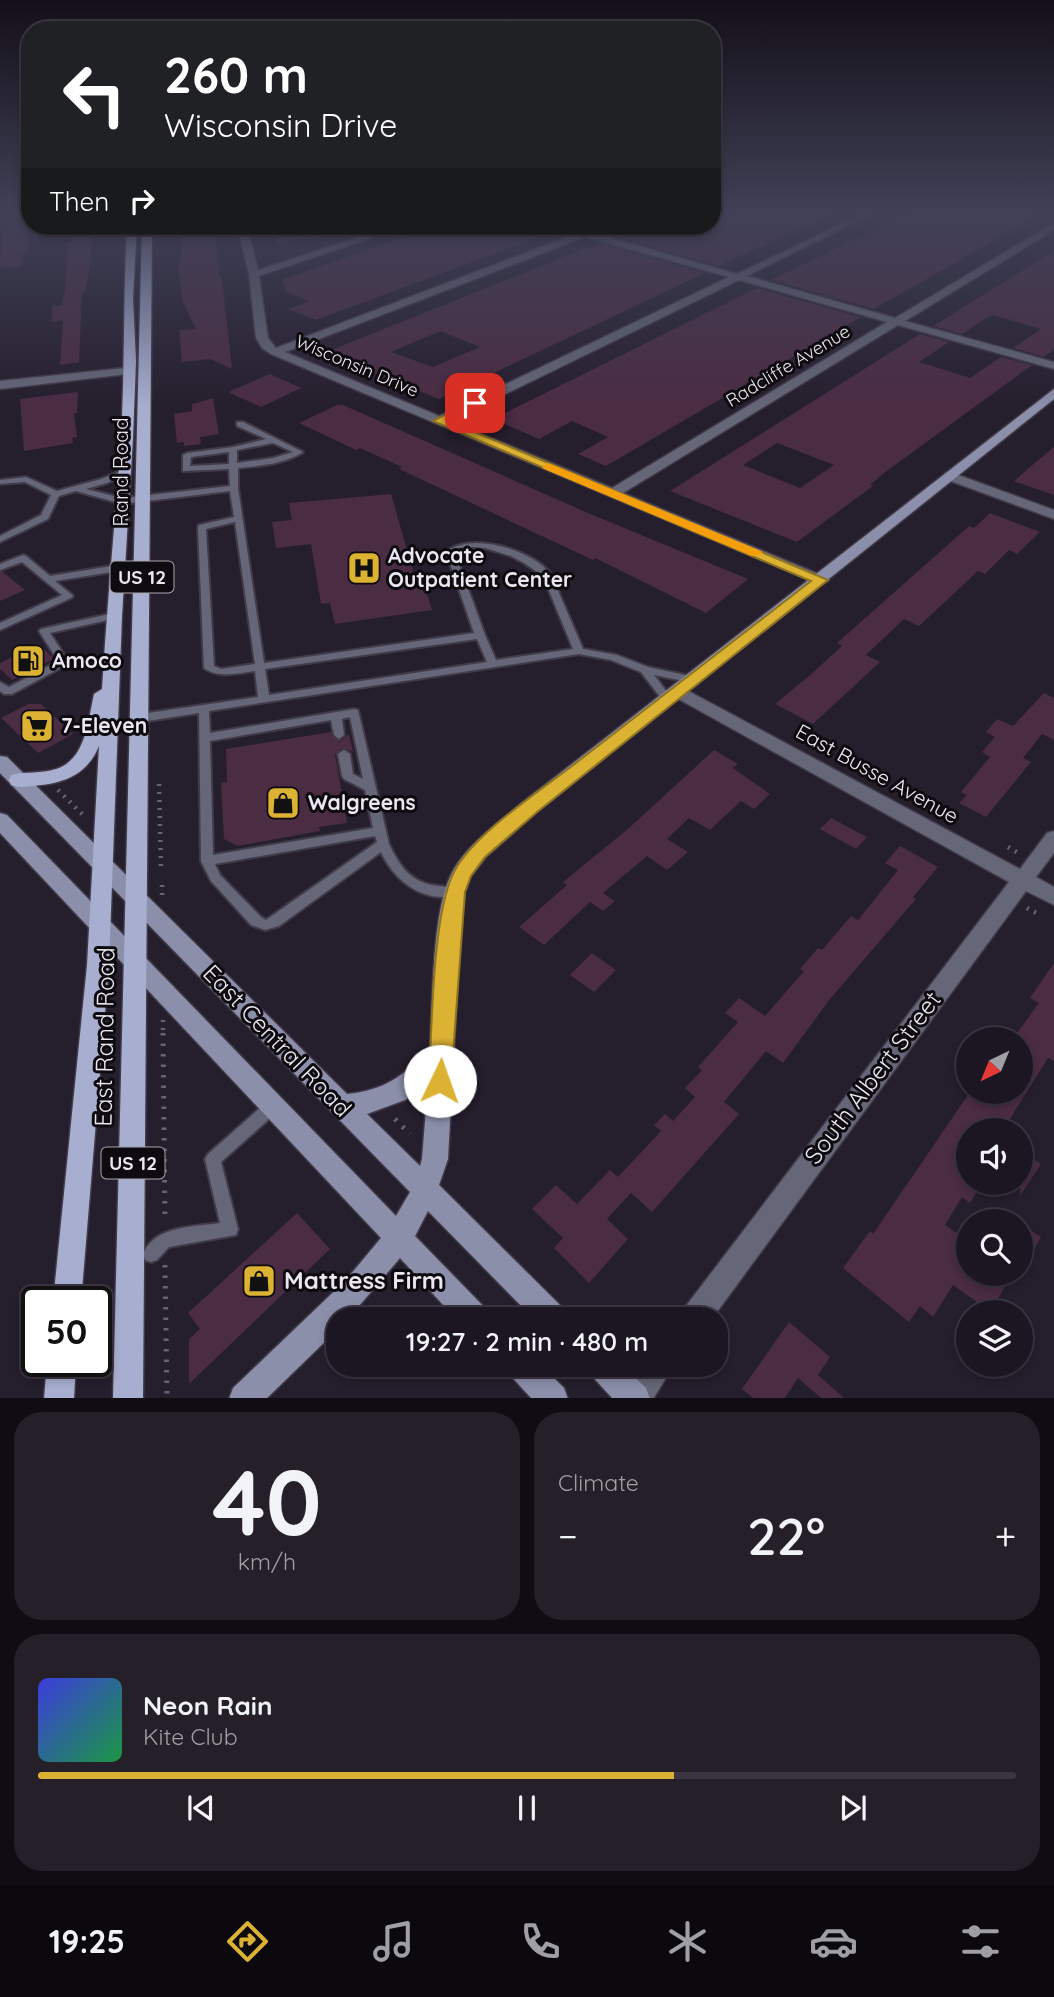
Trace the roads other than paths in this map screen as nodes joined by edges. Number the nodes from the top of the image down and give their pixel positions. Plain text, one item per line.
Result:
1 (129, 278) edge
2 (146, 278) edge
3 (255, 278) edge
4 (467, 278) edge
5 (733, 278) edge
6 (746, 278) edge
7 (967, 278) edge
8 (896, 321) junction
9 (275, 352) junction
10 (1054, 366) edge
11 (124, 372) dead end
12 (0, 384) edge
13 (1054, 393) edge
14 (439, 421) junction
15 (240, 424) dead end
16 (274, 440) junction
17 (233, 449) junction
18 (233, 464) junction
19 (125, 471) junction
20 (950, 476) junction
21 (0, 482) edge
22 (233, 488) junction
23 (78, 489) junction
24 (613, 493) junction
25 (56, 494) junction
26 (142, 500) junction
27 (122, 501) junction
28 (1054, 515) edge
29 (238, 519) junction
30 (2, 535) edge
31 (0, 567) edge
32 (118, 568) junction
33 (48, 579) junction
34 (821, 580) junction
35 (114, 616) junction
36 (0, 627) edge
37 (480, 635) junction
38 (579, 651) junction
39 (113, 656) junction
40 (493, 664) junction
41 (260, 667) junction
42 (645, 670) junction
43 (0, 685) edge
44 (681, 691) junction
45 (264, 701) junction
46 (204, 710) junction
47 (336, 716) junction
48 (141, 718) junction
49 (339, 735) dead end
50 (204, 738) junction
51 (344, 754) dead end
52 (0, 762) edge
53 (18, 780) junction
54 (368, 787) junction
55 (0, 820) edge
56 (379, 831) junction
57 (1054, 838) edge
58 (383, 845) junction
59 (207, 861) junction
60 (103, 864) junction
61 (1022, 879) junction
62 (102, 891) joint
63 (455, 892) junction
64 (1054, 897) edge
65 (137, 898) junction
66 (100, 925) junction
67 (137, 928) joint
68 (136, 963) junction
69 (441, 1055) junction
70 (273, 1106) junction
71 (341, 1106) junction
72 (427, 1191) junction
73 (400, 1240) junction
74 (151, 1254) dead end
75 (68, 1286) edge
76 (464, 1307) edge
77 (542, 1307) edge
78 (703, 1307) edge
79 (61, 1377) edge
80 (532, 1377) edge
81 (613, 1377) edge
82 (650, 1377) edge
83 (59, 1398) edge
84 (128, 1398) edge
85 (244, 1398) edge
86 (553, 1398) edge
87 (634, 1398) edge

1 - 19 main road, Rand Road / US 12
2 - 26 main road, Rand Road / US 12
3 - 9 street, Wisconsin Drive
4 - 9 street
5 - 14 street
6 - 8 street
7 - 8 street, Radcliffe Avenue
8 - 10 street
8 - 24 street, Radcliffe Avenue
9 - 14 street, Wisconsin Drive
11 - 12 street
13 - 20 main road
14 - 24 street, Wisconsin Drive
15 - 16 lane
16 - 17 lane
16 - 18 lane
17 - 18 lane
17 - 18 lane
18 - 22 lane
19 - 23 lane
19 - 27 main road, Rand Road / US 12
20 - 28 street
20 - 34 main road
21 - 25 lane
22 - 26 lane
22 - 29 lane
23 - 25 lane
23 - 27 lane
24 - 34 street, Wisconsin Drive
25 - 30 lane
26 - 27 lane
26 - 48 main road, Rand Road / US 12
27 - 32 main road, Rand Road / US 12
29 - 41 lane
29 - 41 lane
31 - 33 lane
32 - 33 lane
32 - 35 main road, Rand Road / US 12
33 - 36 lane
34 - 44 main road
35 - 39 main road, Rand Road / US 12
35 - 43 lane
37 - 38 lane
37 - 40 lane
37 - 41 lane
38 - 40 lane
38 - 42 lane
39 - 53 main road
39 - 60 main road, Rand Road / US 12
40 - 45 lane
41 - 45 lane
42 - 44 lane
42 - 44 lane
44 - 61 street, East Busse Avenue
44 - 63 main road
45 - 46 lane
46 - 48 lane
46 - 50 lane
47 - 49 lane
47 - 50 lane
47 - 54 lane
48 - 65 main road, Rand Road / US 12
50 - 59 lane
51 - 54 lane
52 - 53 main road, East Central Road
53 - 60 main road, East Central Road
54 - 56 lane
55 - 66 main road
56 - 58 lane
56 - 59 lane
57 - 61 street, South Albert Street
58 - 59 lane
58 - 63 lane
60 - 62 main road, Rand Road / US 12
60 - 65 main road, East Central Road
61 - 64 street, East Busse Avenue
61 - 78 street, South Albert Street
62 - 66 main road, East Rand Road / US 12
63 - 69 main road
65 - 67 main road, Rand Road / US 12
65 - 71 main road, East Central Road
66 - 68 main road
66 - 75 main road, East Rand Road / US 12
67 - 68 main road, East Rand Road / US 12
68 - 70 main road
68 - 84 main road, East Rand Road / US 12
69 - 71 main road
69 - 72 main road
70 - 73 main road
70 - 74 lane
71 - 72 main road, East Central Road
72 - 73 main road
72 - 77 main road, East Central Road
73 - 76 main road
73 - 85 main road
79 - 83 main road
80 - 86 main road
81 - 87 main road
82 - 87 street

